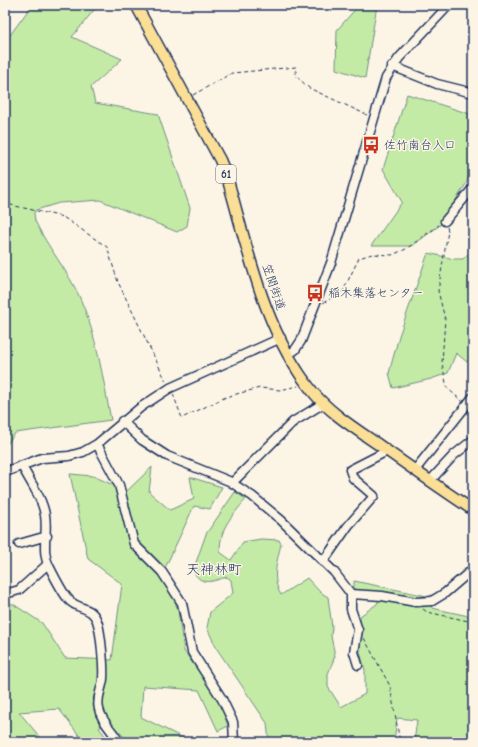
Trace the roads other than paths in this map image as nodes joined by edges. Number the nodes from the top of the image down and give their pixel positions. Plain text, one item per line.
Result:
1 (136, 5) edge
2 (449, 5) edge
3 (392, 66) junction
4 (473, 93) edge
5 (473, 188) edge
6 (445, 221) road end
7 (280, 338) junction
8 (289, 354) junction
9 (473, 397) edge
10 (324, 403) junction
11 (122, 422) junction
12 (473, 440) edge
13 (97, 444) junction
14 (387, 451) junction
15 (22, 466) junction
16 (415, 470) junction
17 (5, 472) edge
18 (430, 481) junction
19 (232, 483) junction
20 (473, 510) edge
21 (47, 536) junction
22 (18, 544) dead end
23 (323, 562) junction
24 (48, 564) junction
25 (473, 569) edge
26 (5, 594) edge
27 (351, 594) junction
28 (358, 665) dead end
29 (120, 742) edge
30 (234, 742) edge

1 - 7 main road, 笠間街道 / 61
2 - 3 street
3 - 4 street
3 - 8 street
5 - 6 street
7 - 8 main road, 笠間街道 / 61
7 - 11 street
8 - 10 main road, 笠間街道 / 61
9 - 16 street
10 - 14 main road, 笠間街道 / 61
10 - 19 street
11 - 13 street
11 - 19 street
12 - 18 street
13 - 15 street
13 - 30 street
14 - 16 main road, 笠間街道 / 61
14 - 23 street
15 - 17 street
15 - 21 street
16 - 18 main road, 笠間街道 / 61
18 - 20 main road, 笠間街道 / 61
19 - 23 street
21 - 22 street
21 - 24 street
23 - 27 street
24 - 26 street
24 - 29 street
25 - 27 street
27 - 28 street

